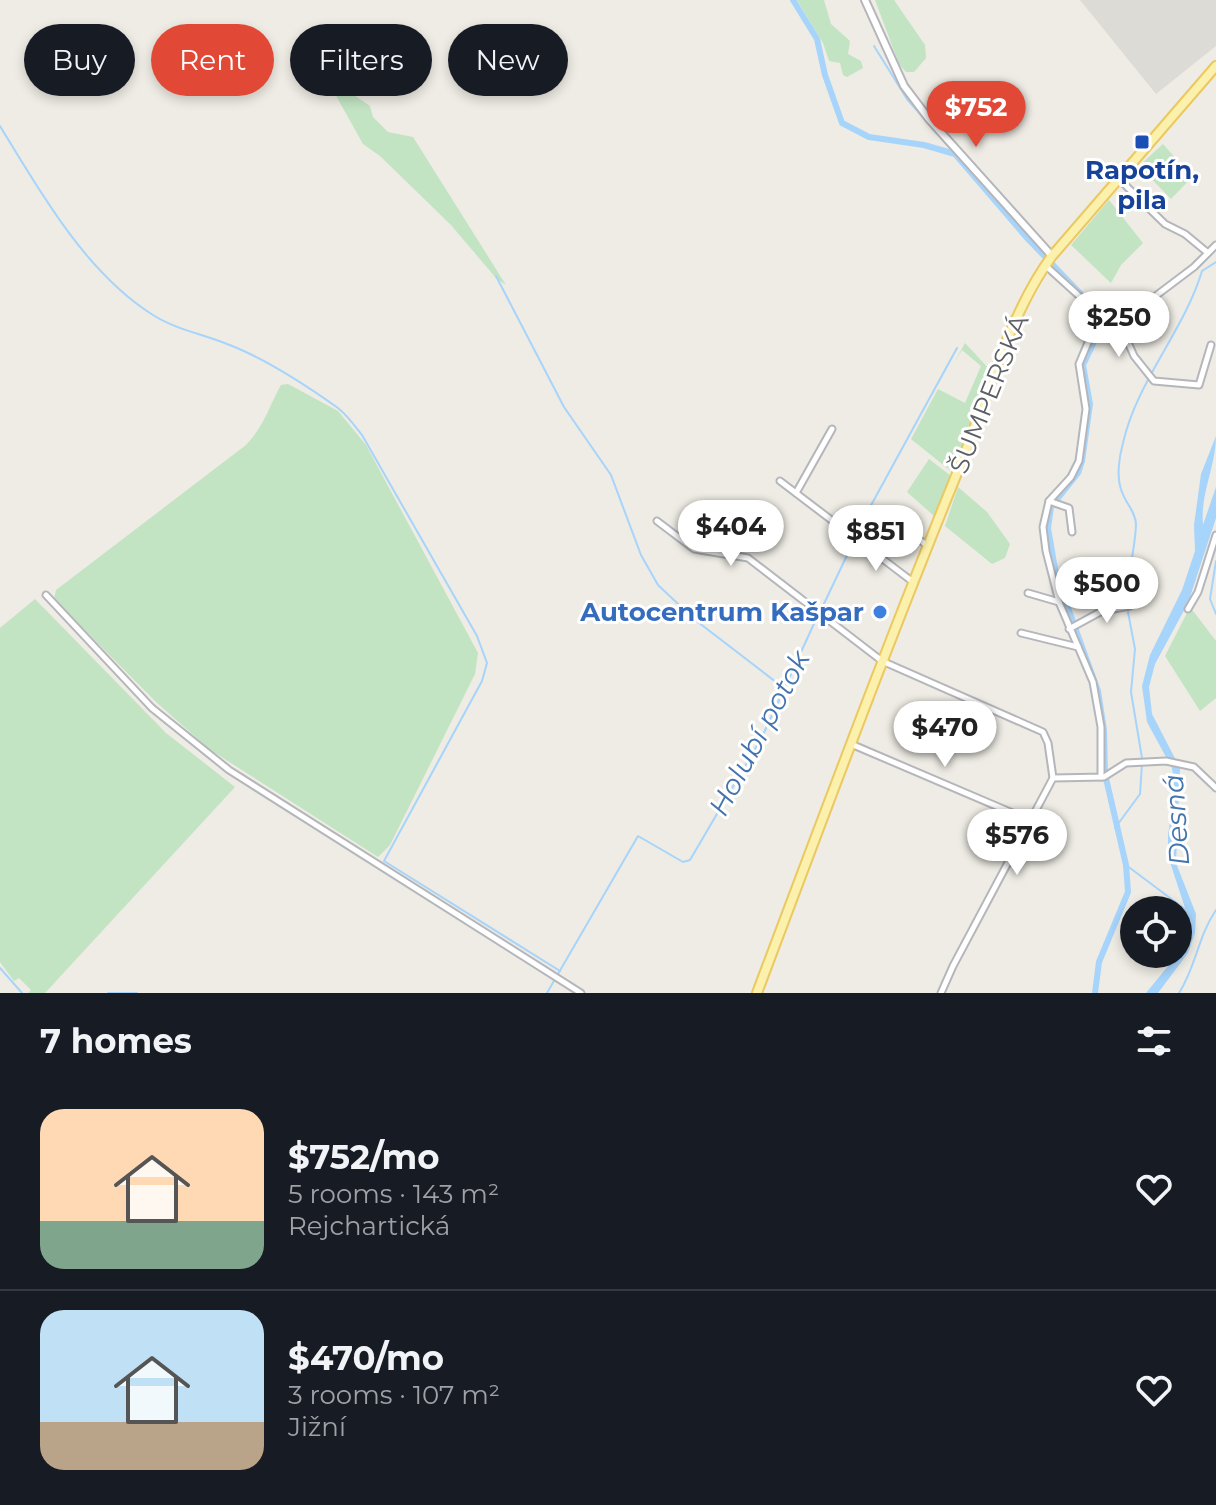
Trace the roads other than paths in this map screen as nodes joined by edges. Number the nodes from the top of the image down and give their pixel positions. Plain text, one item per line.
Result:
1 (865, 0) edge
2 (1216, 66) edge
3 (1119, 179) junction
4 (1216, 245) edge
5 (1208, 253) junction
6 (1048, 261) junction
7 (1101, 321) junction
8 (1119, 322) junction
9 (1211, 345) dead end
10 (832, 429) dead end
11 (780, 481) dead end
12 (796, 493) junction
13 (1052, 502) junction
14 (882, 512) dead end
15 (657, 521) dead end
16 (1072, 532) dead end
17 (1216, 535) edge
18 (928, 546) junction
19 (913, 582) junction
20 (1028, 593) dead end
21 (46, 595) dead end
22 (1059, 602) junction
23 (1130, 606) dead end
24 (1188, 609) dead end
25 (1072, 627) junction
26 (1021, 633) dead end
27 (1079, 647) junction
28 (882, 661) junction
29 (851, 744) junction
30 (1105, 777) junction
31 (1053, 778) junction
32 (1216, 788) edge
33 (1029, 820) junction
34 (581, 993) edge
35 (757, 993) edge
36 (941, 993) edge

1 - 6 street
2 - 3 main road, ŠUMPERSKÁ
3 - 5 street
3 - 6 main road, ŠUMPERSKÁ
4 - 5 street
5 - 8 street
6 - 7 street
6 - 18 main road, ŠUMPERSKÁ
7 - 8 street
7 - 13 street
8 - 9 street
10 - 12 street
11 - 12 street
12 - 19 street
13 - 16 street
13 - 22 street
14 - 18 street
15 - 28 street
17 - 24 street
18 - 19 main road, ŠUMPERSKÁ
19 - 28 main road, ŠUMPERSKÁ
20 - 22 street
21 - 34 street
22 - 25 street
23 - 25 street
25 - 27 street
26 - 27 street
27 - 30 street
28 - 29 main road, ŠUMPERSKÁ
28 - 31 street
29 - 33 street
29 - 35 main road, ŠUMPERSKÁ
30 - 31 street
30 - 32 street
31 - 33 street
33 - 36 street

